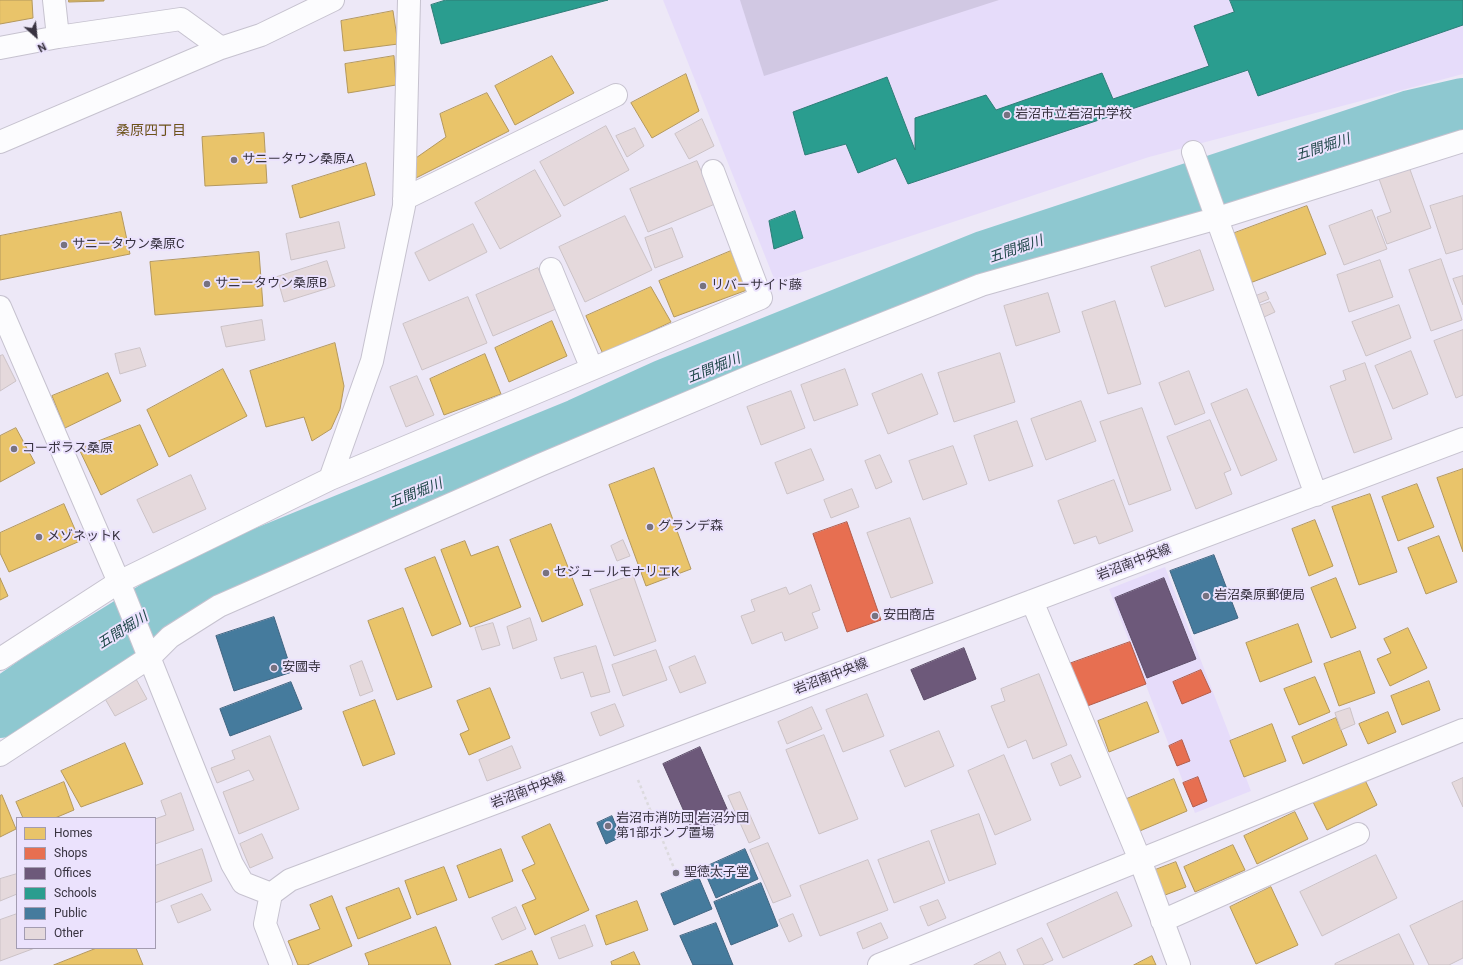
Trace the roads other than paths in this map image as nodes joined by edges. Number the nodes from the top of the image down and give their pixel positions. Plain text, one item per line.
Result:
1 (54, 0) edge
2 (333, 0) edge
3 (409, 0) edge
4 (58, 37) junction
5 (0, 48) edge
6 (221, 48) junction
7 (616, 95) dead end
8 (1463, 141) edge
9 (0, 142) edge
10 (1193, 152) dead end
11 (713, 171) dead end
12 (404, 199) junction
13 (1217, 215) junction
14 (551, 269) dead end
15 (0, 307) edge
16 (592, 369) junction
17 (1463, 439) edge
18 (330, 479) junction
19 (1316, 495) junction
20 (120, 585) junction
21 (1032, 601) junction
22 (148, 654) junction
23 (0, 658) edge
24 (1463, 730) edge
25 (0, 755) edge
26 (1358, 834) dead end
27 (1140, 860) junction
28 (271, 894) junction
29 (1162, 921) junction
30 (281, 965) edge
31 (879, 965) edge
32 (1179, 965) edge

1 - 4 street
2 - 6 street
3 - 12 street
4 - 5 street
4 - 6 street
6 - 9 street
7 - 12 street
8 - 13 street
10 - 13 street
11 - 16 street
12 - 18 street
13 - 19 street
13 - 22 street
14 - 16 street
15 - 20 street
16 - 18 street
17 - 19 street, 岩沼南中央線
18 - 20 street
19 - 21 street, 岩沼南中央線
20 - 22 street
20 - 23 street
21 - 27 street
21 - 28 street, 岩沼南中央線
22 - 25 street
22 - 28 street
24 - 27 street
26 - 29 street
27 - 29 street
27 - 31 street
28 - 30 street
29 - 32 street

